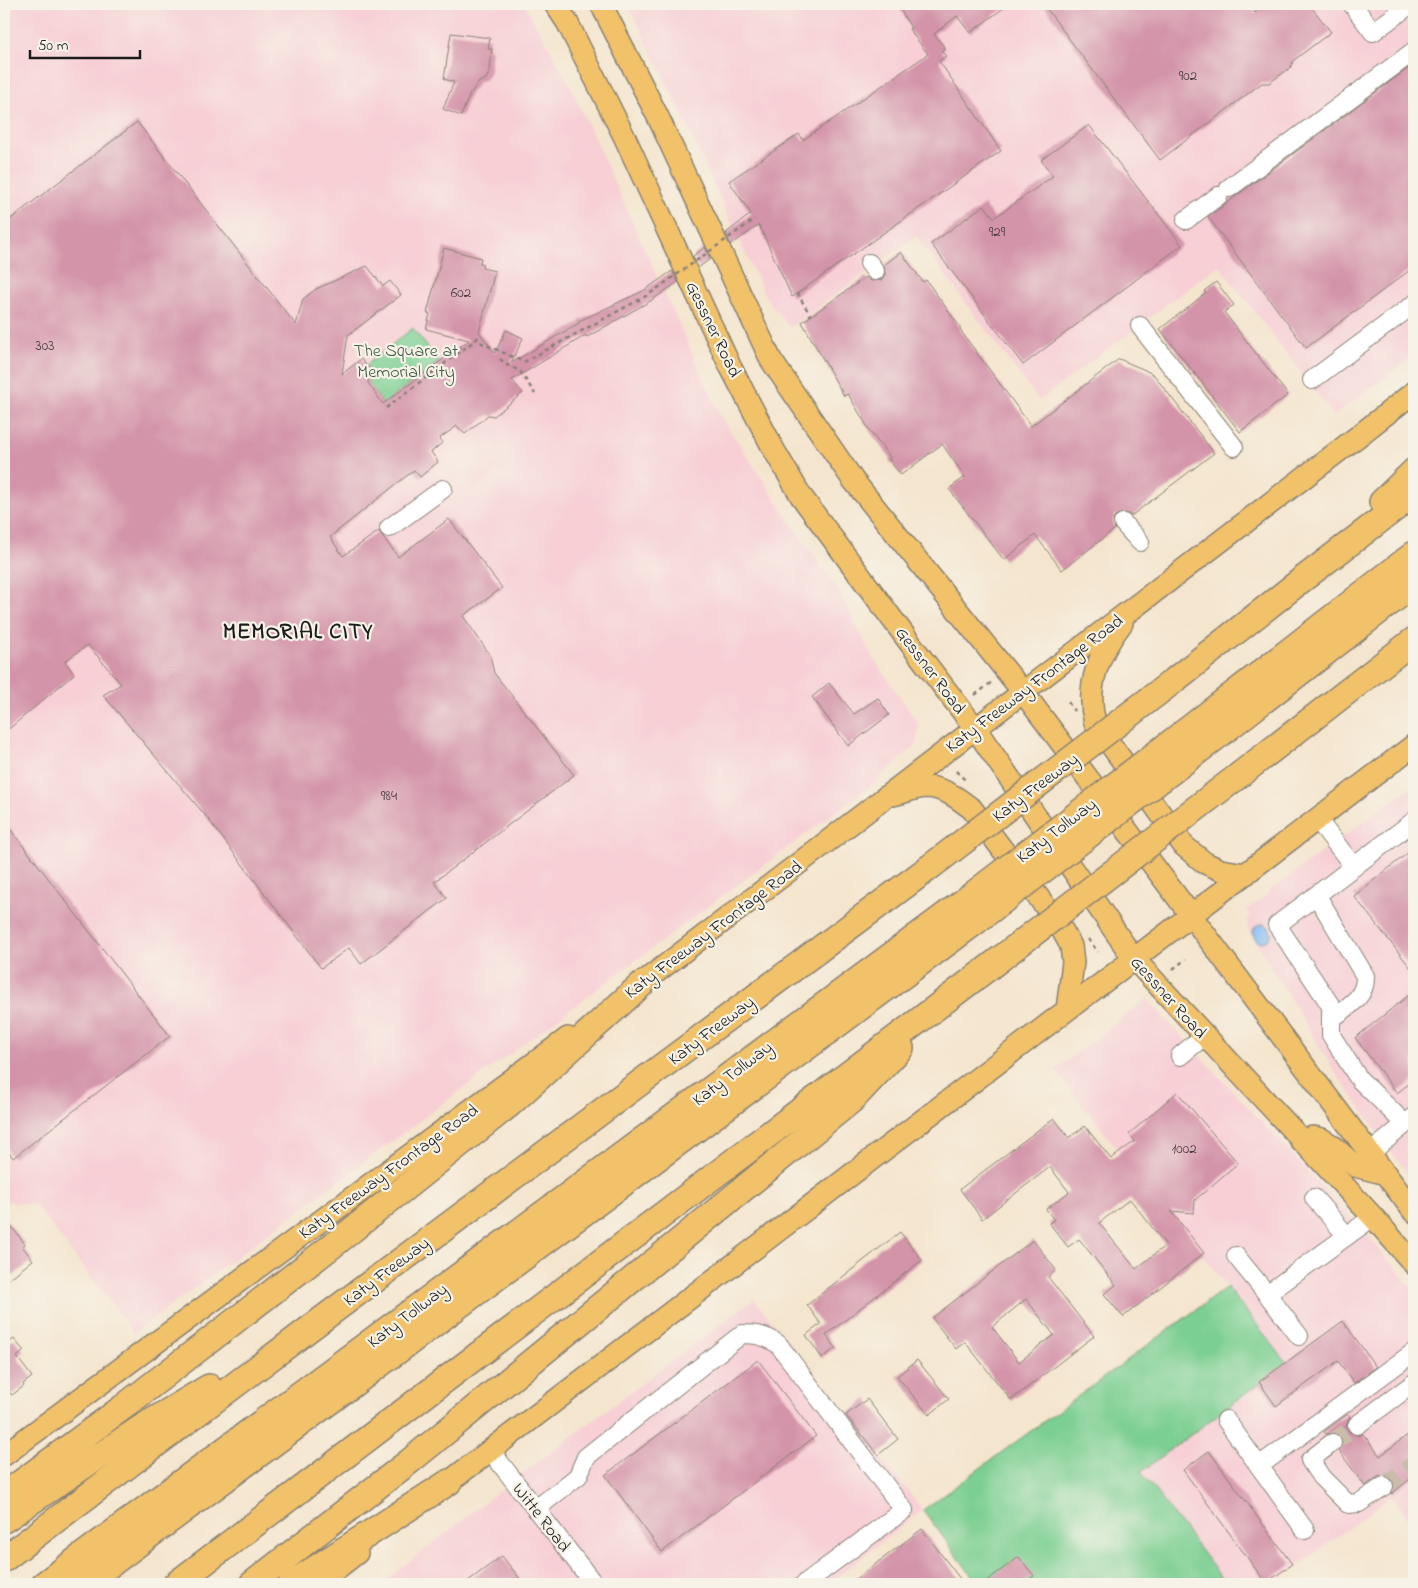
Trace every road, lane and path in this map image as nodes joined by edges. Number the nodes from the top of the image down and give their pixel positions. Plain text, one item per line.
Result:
1 (555, 4) edge
2 (601, 4) edge
3 (1352, 4) edge
4 (1411, 4) edge
5 (1414, 51) edge
6 (755, 219) dead end
7 (1186, 220) dead end
8 (797, 293) dead end
9 (1414, 304) edge
10 (812, 316) dead end
11 (1140, 326) dead end
12 (500, 359) dead end
13 (1312, 380) dead end
14 (1414, 392) edge
15 (535, 394) dead end
16 (386, 408) dead end
17 (1234, 447) dead end
18 (1414, 471) edge
19 (443, 489) dead end
20 (1414, 494) edge
21 (1123, 523) dead end
22 (389, 528) dead end
23 (1140, 542) dead end
24 (1414, 554) edge
25 (1299, 582) junction
26 (1414, 584) edge
27 (1134, 606) junction
28 (1414, 640) edge
29 (1414, 644) edge
30 (1379, 667) junction
31 (992, 682) dead end
32 (1023, 692) junction
33 (975, 695) dead end
34 (975, 728) junction
35 (1207, 730) junction
36 (1414, 745) edge
37 (886, 797) junction
38 (1317, 819) junction
39 (1412, 827) edge
40 (1354, 867) junction
41 (1246, 874) junction
42 (1317, 896) junction
43 (966, 914) junction
44 (1191, 916) junction
45 (1134, 959) junction
46 (1186, 959) dead end
47 (1173, 969) dead end
48 (642, 984) junction
49 (951, 995) junction
50 (1067, 1010) junction
51 (1331, 1019) junction
52 (1204, 1036) junction
53 (1180, 1056) dead end
54 (1410, 1121) edge
55 (1301, 1140) junction
56 (1370, 1153) junction
57 (1386, 1174) junction
58 (1314, 1198) dead end
59 (1414, 1212) edge
60 (1373, 1217) junction
61 (1347, 1236) junction
62 (1236, 1256) dead end
63 (1414, 1264) edge
64 (1267, 1294) junction
65 (321, 1320) junction
66 (1299, 1336) dead end
67 (1414, 1352) edge
68 (1414, 1383) edge
69 (1226, 1420) dead end
70 (1356, 1426) tunnel mouth
71 (1301, 1436) junction
72 (1332, 1443) tunnel mouth
73 (490, 1450) junction
74 (4, 1455) edge
75 (1310, 1460) junction
76 (1259, 1466) junction
77 (448, 1482) junction
78 (1384, 1486) tunnel mouth
79 (215, 1487) junction
80 (4, 1495) edge
81 (536, 1509) junction
82 (4, 1520) edge
83 (1305, 1530) dead end
84 (4, 1559) edge
85 (44, 1584) edge
86 (84, 1584) edge
87 (109, 1584) edge
88 (176, 1584) edge
89 (252, 1584) edge
90 (292, 1584) edge
91 (317, 1584) edge
92 (594, 1584) edge
93 (804, 1584) edge

1 - 34 main road, Gessner Road
2 - 32 main road
3 - 4 street
5 - 7 street
6 - 16 path, bridge
8 - 10 path
9 - 13 street
11 - 17 street
12 - 15 path
14 - 27 main road, Katy Freeway Frontage Road
18 - 25 highway
19 - 22 street
20 - 25 highway, Katy Freeway
21 - 23 street
24 - 35 highway, Katy Tollway
25 - 65 highway, Katy Freeway, bridge
26 - 35 highway, Katy Tollway
27 - 32 main road, Katy Freeway Frontage Road
27 - 41 main road
28 - 30 highway
29 - 30 highway
30 - 49 highway, bridge
31 - 33 path
32 - 34 main road, Katy Freeway Frontage Road
32 - 44 main road
34 - 37 main road, Katy Freeway Frontage Road
34 - 45 main road, Gessner Road
35 - 43 highway, Katy Tollway, bridge
36 - 38 main road
37 - 48 main road, Katy Freeway Frontage Road
37 - 50 main road
38 - 40 street
38 - 41 main road
39 - 40 street
40 - 42 street
41 - 44 main road
42 - 51 street
42 - 51 street
43 - 79 highway, Katy Tollway
43 - 85 highway, Katy Tollway
44 - 45 main road
44 - 56 main road
45 - 50 main road
45 - 52 main road, Gessner Road
46 - 47 path
48 - 74 main road, Katy Freeway Frontage Road
48 - 80 highway
49 - 88 highway
49 - 89 highway
50 - 73 main road
51 - 54 street
52 - 53 street
52 - 55 main road, Gessner Road
54 - 56 street
55 - 57 main road
55 - 60 main road, Gessner Road
56 - 57 main road
57 - 59 main road
58 - 61 street
60 - 61 street
60 - 63 main road, Gessner Road
61 - 64 street
62 - 64 street
64 - 66 street
65 - 82 highway
65 - 84 highway, Katy Freeway
67 - 71 street
68 - 70 street
69 - 76 street
71 - 75 street
71 - 76 street
72 - 75 street
73 - 77 main road
73 - 81 street, Witte Road
75 - 78 street
76 - 83 street
77 - 90 highway
77 - 91 main road
79 - 86 highway, Katy Tollway
79 - 87 highway
81 - 92 street, Witte Road
81 - 93 street

